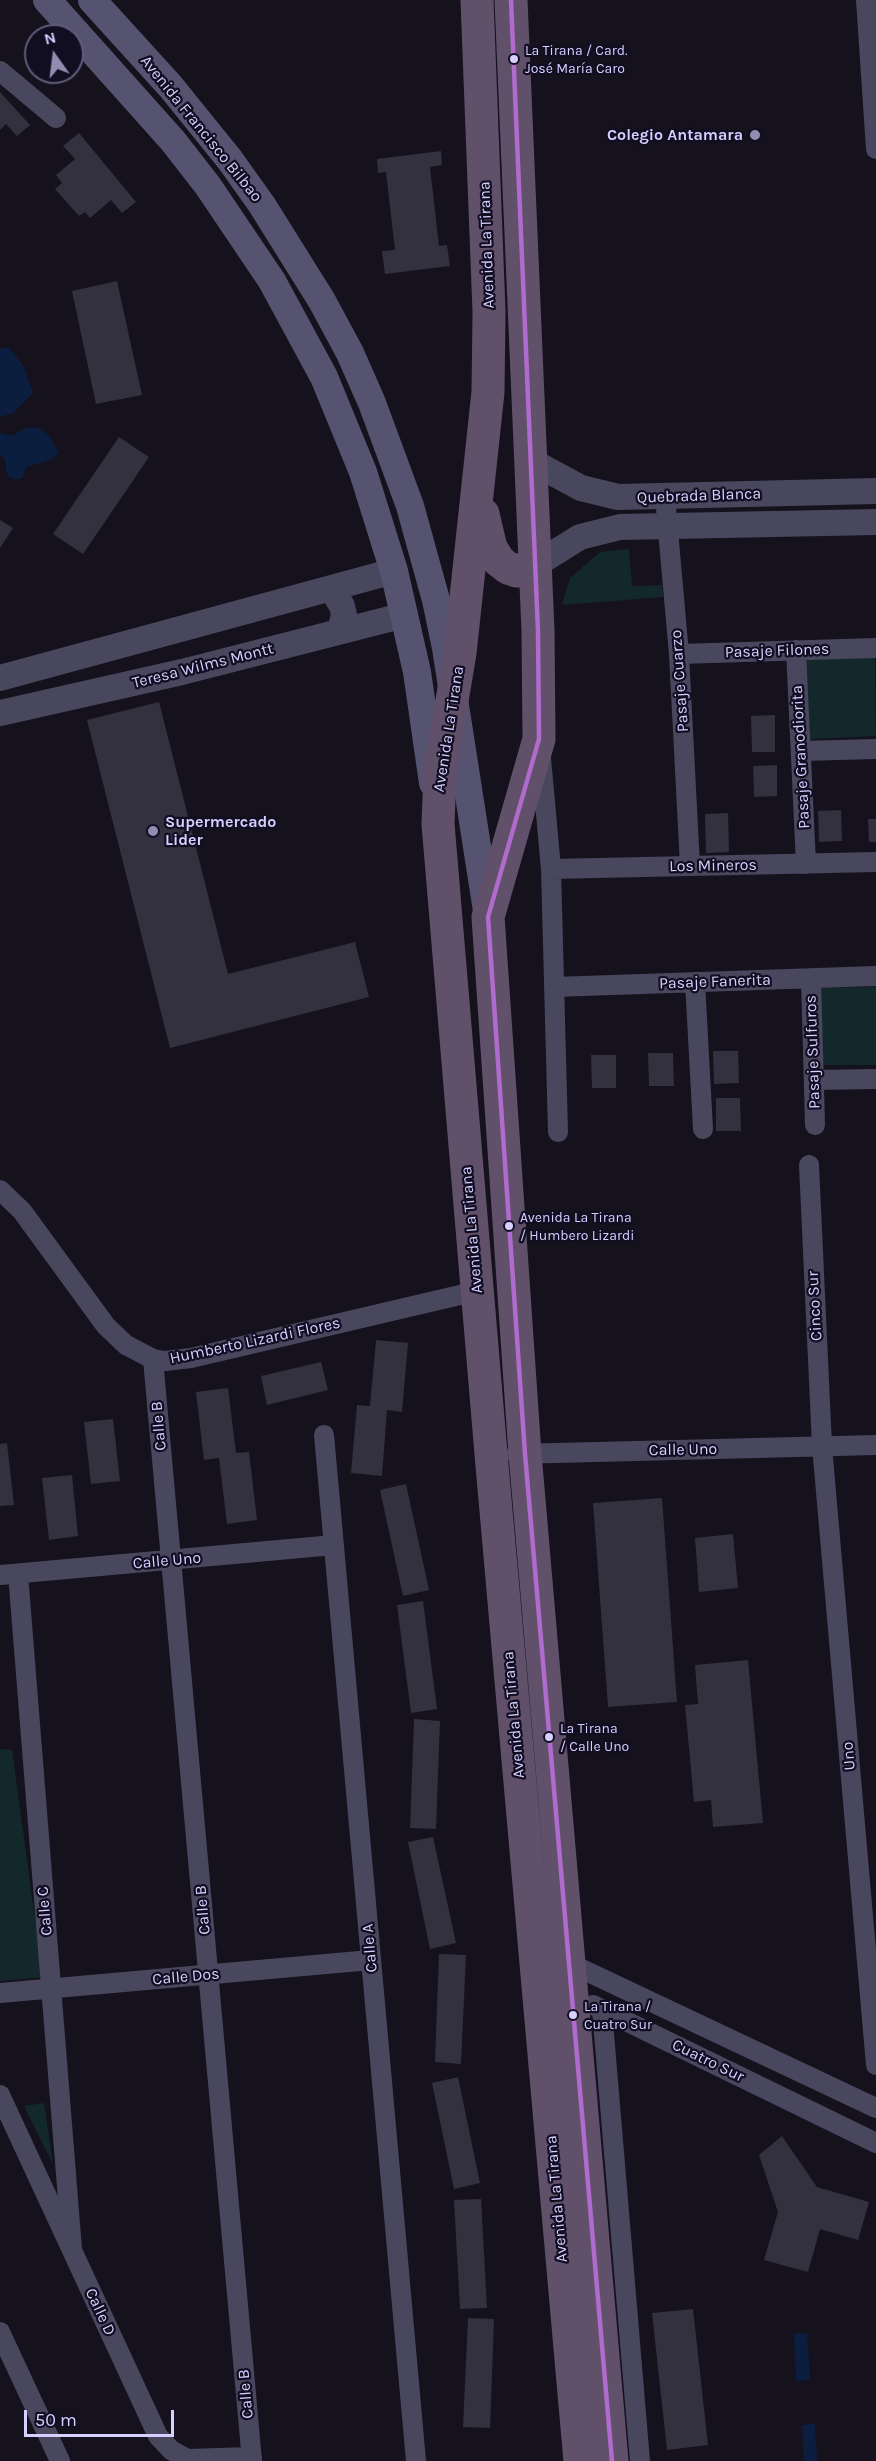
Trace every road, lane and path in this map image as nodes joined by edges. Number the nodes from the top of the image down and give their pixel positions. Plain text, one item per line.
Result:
1 (47, 0) edge
2 (92, 0) edge
3 (477, 0) edge
4 (496, 0) edge
5 (511, 0) edge
6 (866, 0) edge
7 (0, 71) edge
8 (56, 118) dead end
9 (876, 148) edge
10 (531, 461) junction
11 (481, 478) junction
12 (876, 491) edge
13 (665, 497) junction
14 (876, 522) edge
15 (668, 526) junction
16 (535, 566) junction
17 (394, 571) junction
18 (328, 589) junction
19 (405, 615) junction
20 (340, 632) junction
21 (876, 648) edge
22 (796, 650) junction
23 (679, 654) junction
24 (0, 678) edge
25 (454, 697) junction
26 (0, 713) edge
27 (539, 739) junction
28 (876, 748) edge
29 (801, 751) junction
30 (438, 824) junction
31 (876, 862) edge
32 (806, 864) junction
33 (690, 866) junction
34 (551, 869) junction
35 (488, 916) junction
36 (876, 976) edge
37 (811, 978) junction
38 (695, 982) junction
39 (554, 987) junction
40 (876, 1079) edge
41 (814, 1080) junction
42 (815, 1125) dead end
43 (703, 1129) dead end
44 (558, 1132) dead end
45 (808, 1165) dead end
46 (0, 1190) edge
47 (477, 1291) junction
48 (153, 1359) junction
49 (324, 1435) dead end
50 (876, 1445) edge
51 (822, 1446) junction
52 (491, 1454) junction
53 (525, 1454) junction
54 (334, 1545) junction
55 (171, 1561) junction
56 (9, 1574) edge
57 (371, 1960) junction
58 (208, 1975) junction
59 (570, 1979) junction
60 (537, 1986) junction
61 (51, 1989) junction
62 (0, 1993) edge
63 (602, 2010) junction
64 (876, 2065) edge
65 (0, 2095) edge
66 (876, 2108) edge
67 (876, 2143) edge
68 (72, 2249) junction
69 (0, 2332) edge
70 (252, 2459) edge
71 (60, 2461) edge
72 (416, 2461) edge
73 (580, 2461) edge
74 (612, 2461) edge
75 (640, 2461) edge

1 - 17 main road, Avenida Francisco Bilbao
2 - 25 main road, Avenida Francisco Bilbao
3 - 4 street
3 - 11 highway, Avenida La Tirana
5 - 10 highway, Avenida La Tirana
6 - 9 street
7 - 8 street
10 - 11 highway
10 - 13 street, Quebrada Blanca
10 - 16 highway, Avenida La Tirana
11 - 16 highway
11 - 25 highway, Avenida La Tirana
12 - 13 street, Quebrada Blanca
13 - 15 street, Pasaje Cuarzo
14 - 15 street, Quebrada Blanca
15 - 16 street, Quebrada Blanca
15 - 23 street, Pasaje Cuarzo
16 - 27 highway, Avenida La Tirana
17 - 18 street
17 - 19 main road, Avenida Francisco Bilbao
18 - 20 street
18 - 24 street
19 - 20 street, Teresa Wilms Montt
19 - 30 main road, Avenida Francisco Bilbao
20 - 26 street, Teresa Wilms Montt
21 - 22 street, Pasaje Filones
22 - 23 street, Pasaje Filones
22 - 29 street, Pasaje Granodiorita
23 - 33 street, Pasaje Cuarzo
25 - 30 highway, Avenida La Tirana
25 - 35 main road, Avenida Francisco Bilbao
27 - 34 street, Avenida La Tirana
27 - 35 highway, Avenida La Tirana
28 - 29 street
29 - 32 street, Pasaje Granodiorita
30 - 47 highway, Avenida La Tirana
31 - 32 street, Los Mineros
32 - 33 street, Los Mineros
33 - 34 street, Los Mineros
34 - 39 street, Avenida La Tirana
35 - 53 highway, Avenida La Tirana
36 - 37 street, Pasaje Fanerita
37 - 38 street, Pasaje Fanerita
37 - 41 street, Pasaje Sulfuros
38 - 39 street, Pasaje Fanerita
38 - 43 street
39 - 44 street, Avenida La Tirana
40 - 41 street
41 - 42 street, Pasaje Sulfuros
45 - 51 street, Cinco Sur
46 - 48 street, Humberto Lizardi Flores
47 - 48 street, Humberto Lizardi Flores
47 - 52 highway, Avenida La Tirana
48 - 55 street, Calle B
49 - 54 street, Calle A
50 - 51 street, Calle Uno
51 - 53 street, Calle Uno
51 - 64 street, Uno
52 - 53 street, Calle Uno
52 - 60 highway, Avenida La Tirana
53 - 59 highway, Avenida La Tirana
54 - 55 street, Calle Uno
54 - 57 street, Calle A
55 - 56 street, Calle Uno
55 - 58 street, Calle B
56 - 61 street, Calle C
57 - 58 street, Calle Dos
57 - 72 street, Calle A
58 - 61 street, Calle Dos
58 - 70 street, Calle B
59 - 60 street, Cuatro Sur
59 - 63 street, Cuatro Sur
59 - 66 street, Cuatro Sur
59 - 74 highway, Avenida La Tirana
60 - 73 highway, Avenida La Tirana
61 - 62 street, Calle Dos
61 - 68 street, Calle C
63 - 67 street, Cuatro Sur
63 - 75 street
65 - 68 street, Calle D
68 - 70 street, Calle D
69 - 71 street

